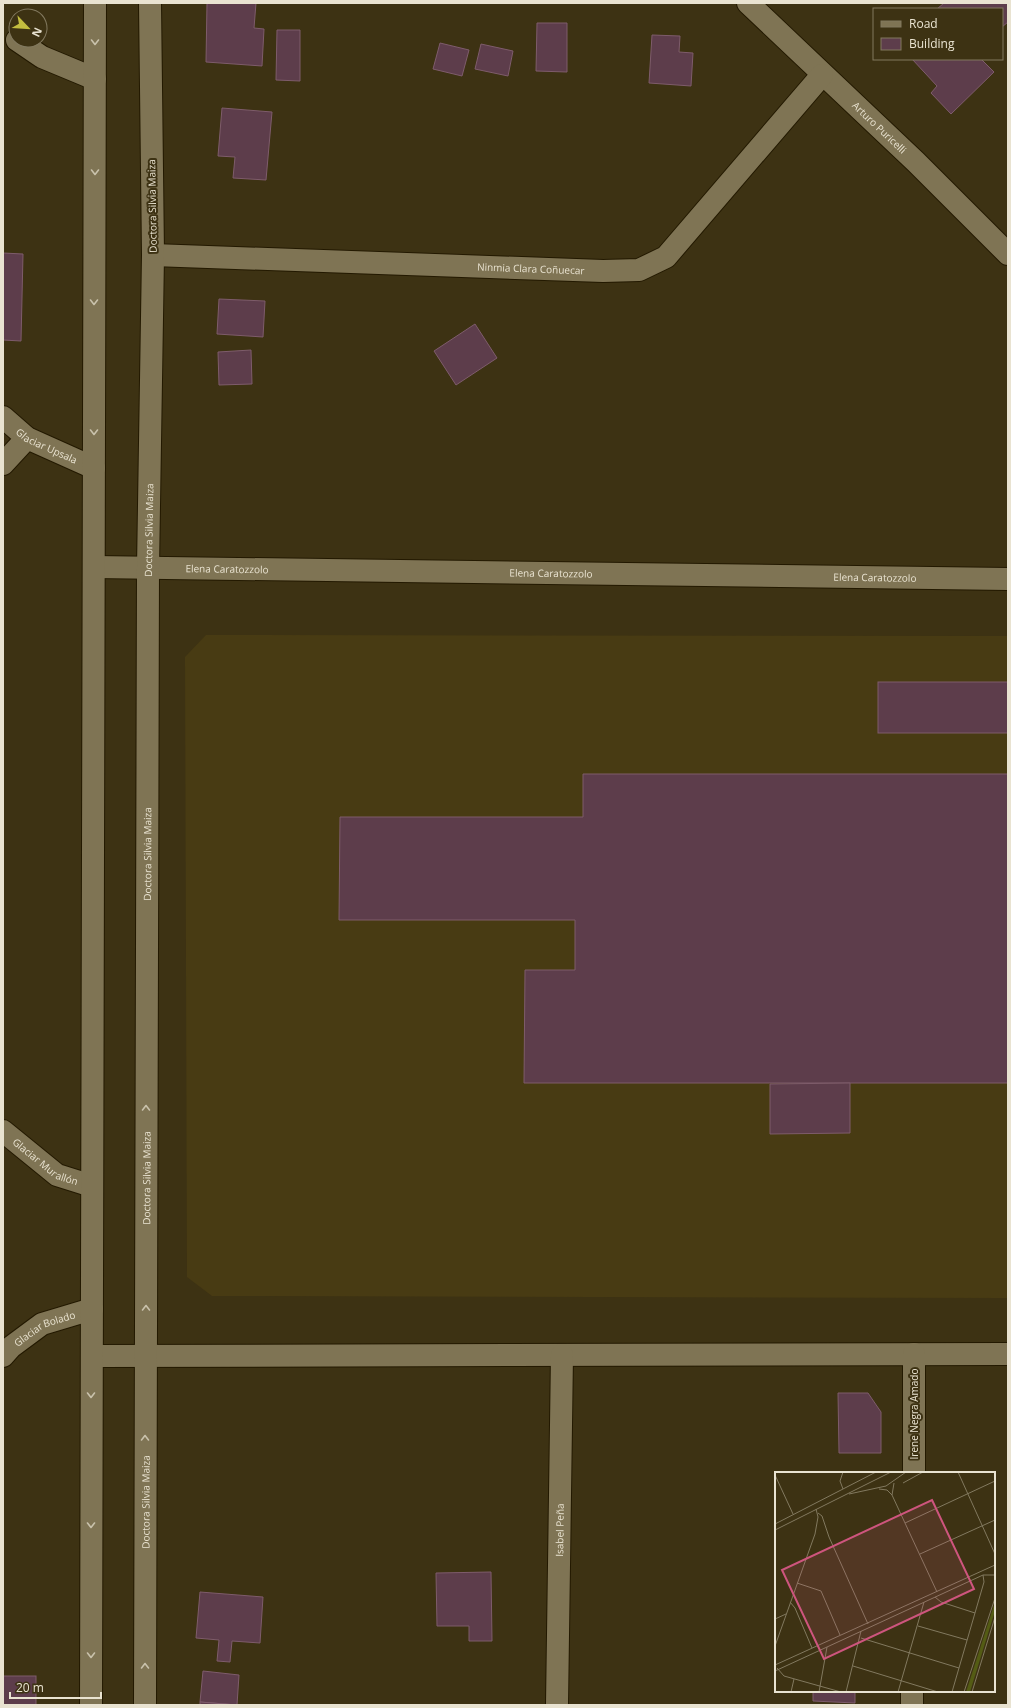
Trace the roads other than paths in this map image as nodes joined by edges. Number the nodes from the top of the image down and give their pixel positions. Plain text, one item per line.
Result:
1 (95, 3) edge
2 (150, 3) edge
3 (748, 3) edge
4 (28, 48) edge
5 (822, 75) junction
6 (95, 79) junction
7 (1008, 254) edge
8 (153, 255) junction
9 (3, 417) edge
10 (27, 438) junction
11 (3, 464) edge
12 (94, 468) junction
13 (94, 567) junction
14 (148, 568) junction
15 (1008, 579) edge
16 (3, 1131) edge
17 (92, 1186) junction
18 (92, 1309) junction
19 (914, 1354) junction
20 (1008, 1354) edge
21 (562, 1355) junction
22 (3, 1356) edge
23 (92, 1356) junction
24 (146, 1356) junction
25 (914, 1472) edge
26 (912, 1692) edge
27 (91, 1705) edge
28 (145, 1705) edge
29 (557, 1705) edge
30 (912, 1705) edge

1 -> 6 street
2 - 8 street, Doctora Silvia Maiza
3 - 5 street, Arturo Puricelli
4 - 6 street
5 - 7 street, Arturo Puricelli
5 - 8 street, Ninmia Clara Coñuecar
6 -> 12 street
8 - 14 street, Doctora Silvia Maiza
9 - 10 street, Glaciar Upsala
10 - 11 street
10 - 12 street, Glaciar Upsala
12 - 13 street
13 - 14 street, Elena Caratozzolo
13 - 17 street
14 - 15 street, Elena Caratozzolo
24 -> 14 street, Doctora Silvia Maiza
16 - 17 street, Glaciar Murallón
17 - 18 street
18 - 22 street, Glaciar Bolado
18 - 23 street
19 - 20 street
19 - 21 street
19 - 25 street, Irene Negra Amado
21 - 24 street
21 - 29 street, Isabel Peña
23 - 24 street
23 -> 27 street
28 -> 24 street, Doctora Silvia Maiza
26 - 30 street

